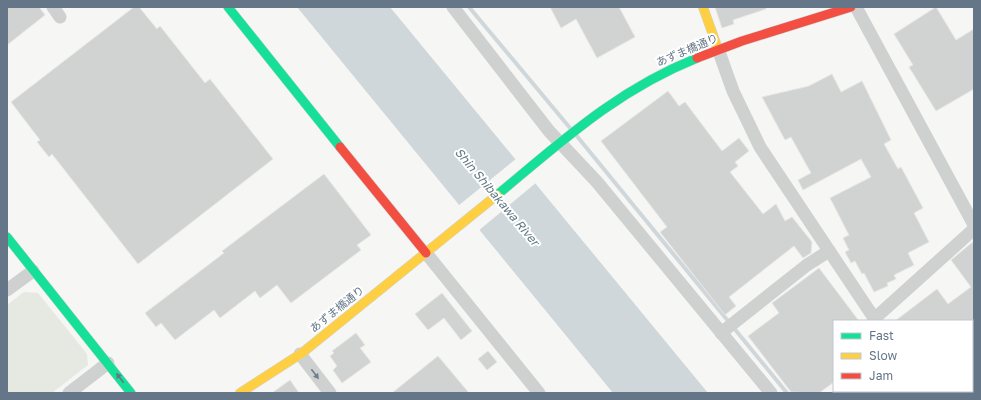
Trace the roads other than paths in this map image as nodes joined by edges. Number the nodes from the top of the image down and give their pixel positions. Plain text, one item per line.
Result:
1 (228, 7) edge
2 (453, 7) edge
3 (703, 7) edge
4 (851, 7) edge
5 (856, 7) edge
6 (718, 49) junction
7 (555, 147) junction
8 (974, 225) edge
9 (974, 229) edge
10 (7, 237) edge
11 (829, 251) junction
12 (426, 253) junction
13 (33, 270) junction
14 (7, 290) edge
15 (875, 320) edge
16 (721, 333) junction
17 (300, 354) junction
18 (108, 363) junction
19 (69, 393) edge
20 (131, 393) edge
21 (240, 393) edge
22 (330, 393) edge
23 (539, 393) edge
24 (771, 393) edge

1 - 12 street
2 - 7 street
3 - 6 street
4 - 6 street, あずま橋通り
5 - 8 street
6 - 7 street, あずま橋通り
6 - 11 street
7 - 12 street, あずま橋通り
7 - 16 street
9 - 15 street
10 - 13 street
11 - 15 street
11 - 16 street
12 - 17 street, あずま橋通り
12 - 23 street
13 - 14 street
13 - 18 street
16 - 24 street
17 - 21 street, あずま橋通り
17 -> 22 street
18 - 19 street
20 -> 18 street

